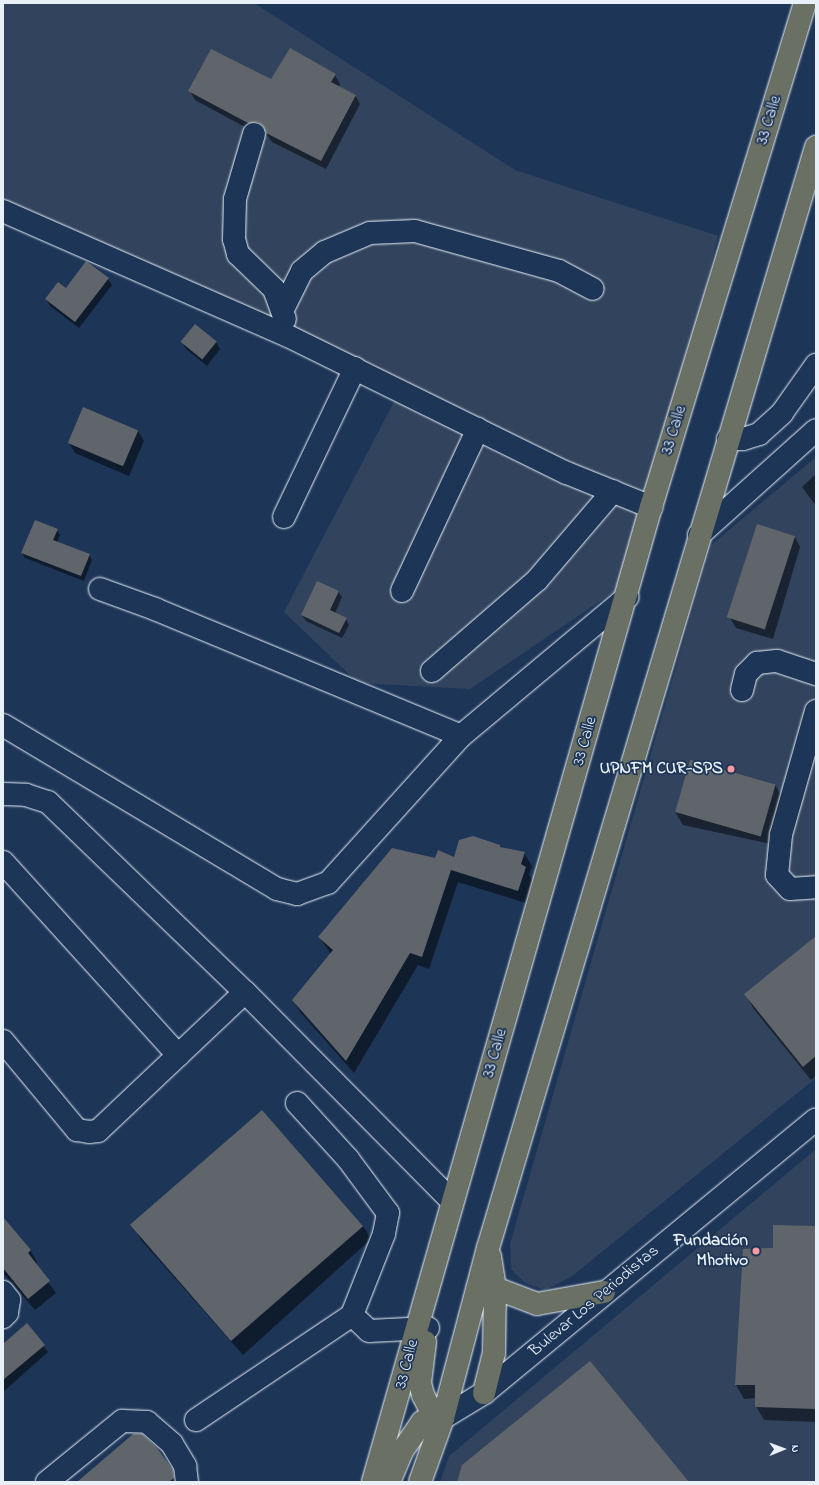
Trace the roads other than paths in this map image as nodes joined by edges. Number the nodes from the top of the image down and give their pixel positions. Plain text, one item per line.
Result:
1 (805, 3) edge
2 (254, 134) dead end
3 (816, 147) edge
4 (3, 211) edge
5 (593, 289) dead end
6 (283, 309) junction
7 (288, 336) junction
8 (816, 365) edge
9 (355, 368) junction
10 (478, 429) junction
11 (816, 430) edge
12 (728, 439) junction
13 (613, 492) junction
14 (651, 507) junction
15 (284, 517) dead end
16 (699, 535) junction
17 (100, 589) dead end
18 (402, 591) dead end
19 (627, 596) junction
20 (432, 671) dead end
21 (816, 674) edge
22 (742, 690) dead end
23 (816, 711) edge
24 (3, 725) edge
25 (461, 736) junction
26 (3, 794) edge
27 (3, 862) edge
28 (816, 887) edge
29 (245, 992) junction
30 (3, 1040) edge
31 (178, 1056) junction
32 (297, 1103) dead end
33 (816, 1119) edge
34 (452, 1201) junction
35 (488, 1248) junction
36 (495, 1288) junction
37 (3, 1292) edge
38 (604, 1292) junction
39 (352, 1315) junction
40 (3, 1317) edge
41 (423, 1328) junction
42 (484, 1393) junction
43 (443, 1418) junction
44 (196, 1420) dead end
45 (47, 1482) edge
46 (187, 1482) edge
47 (373, 1482) edge
48 (389, 1482) edge
49 (420, 1482) edge

1 - 14 main road, 33 Calle
2 - 6 street
3 - 12 main road
4 - 7 street
5 - 6 street
6 - 7 street
7 - 9 street
8 - 12 street
9 - 10 street
9 - 15 street
10 - 13 street
10 - 18 street
11 - 16 street
12 - 16 main road
13 - 14 street
13 - 20 street
14 - 19 main road, 33 Calle
16 - 35 main road
17 - 25 street
19 - 25 street
19 - 34 main road, 33 Calle
21 - 22 street
23 - 28 street
24 - 25 street
26 - 29 street
27 - 31 street
29 - 31 street
29 - 34 street
30 - 31 street
32 - 39 street
33 - 38 street, Bulevar Los Periodistas
34 - 41 main road, 33 Calle
35 - 36 main road
35 - 43 main road
36 - 38 main road
36 - 42 main road
37 - 40 street
38 - 42 street, Bulevar Los Periodistas
39 - 41 street
39 - 44 street
41 - 43 main road
41 - 47 main road, 33 Calle
42 - 43 street, Bulevar Los Periodistas
43 - 48 main road
43 - 49 main road
45 - 46 street

